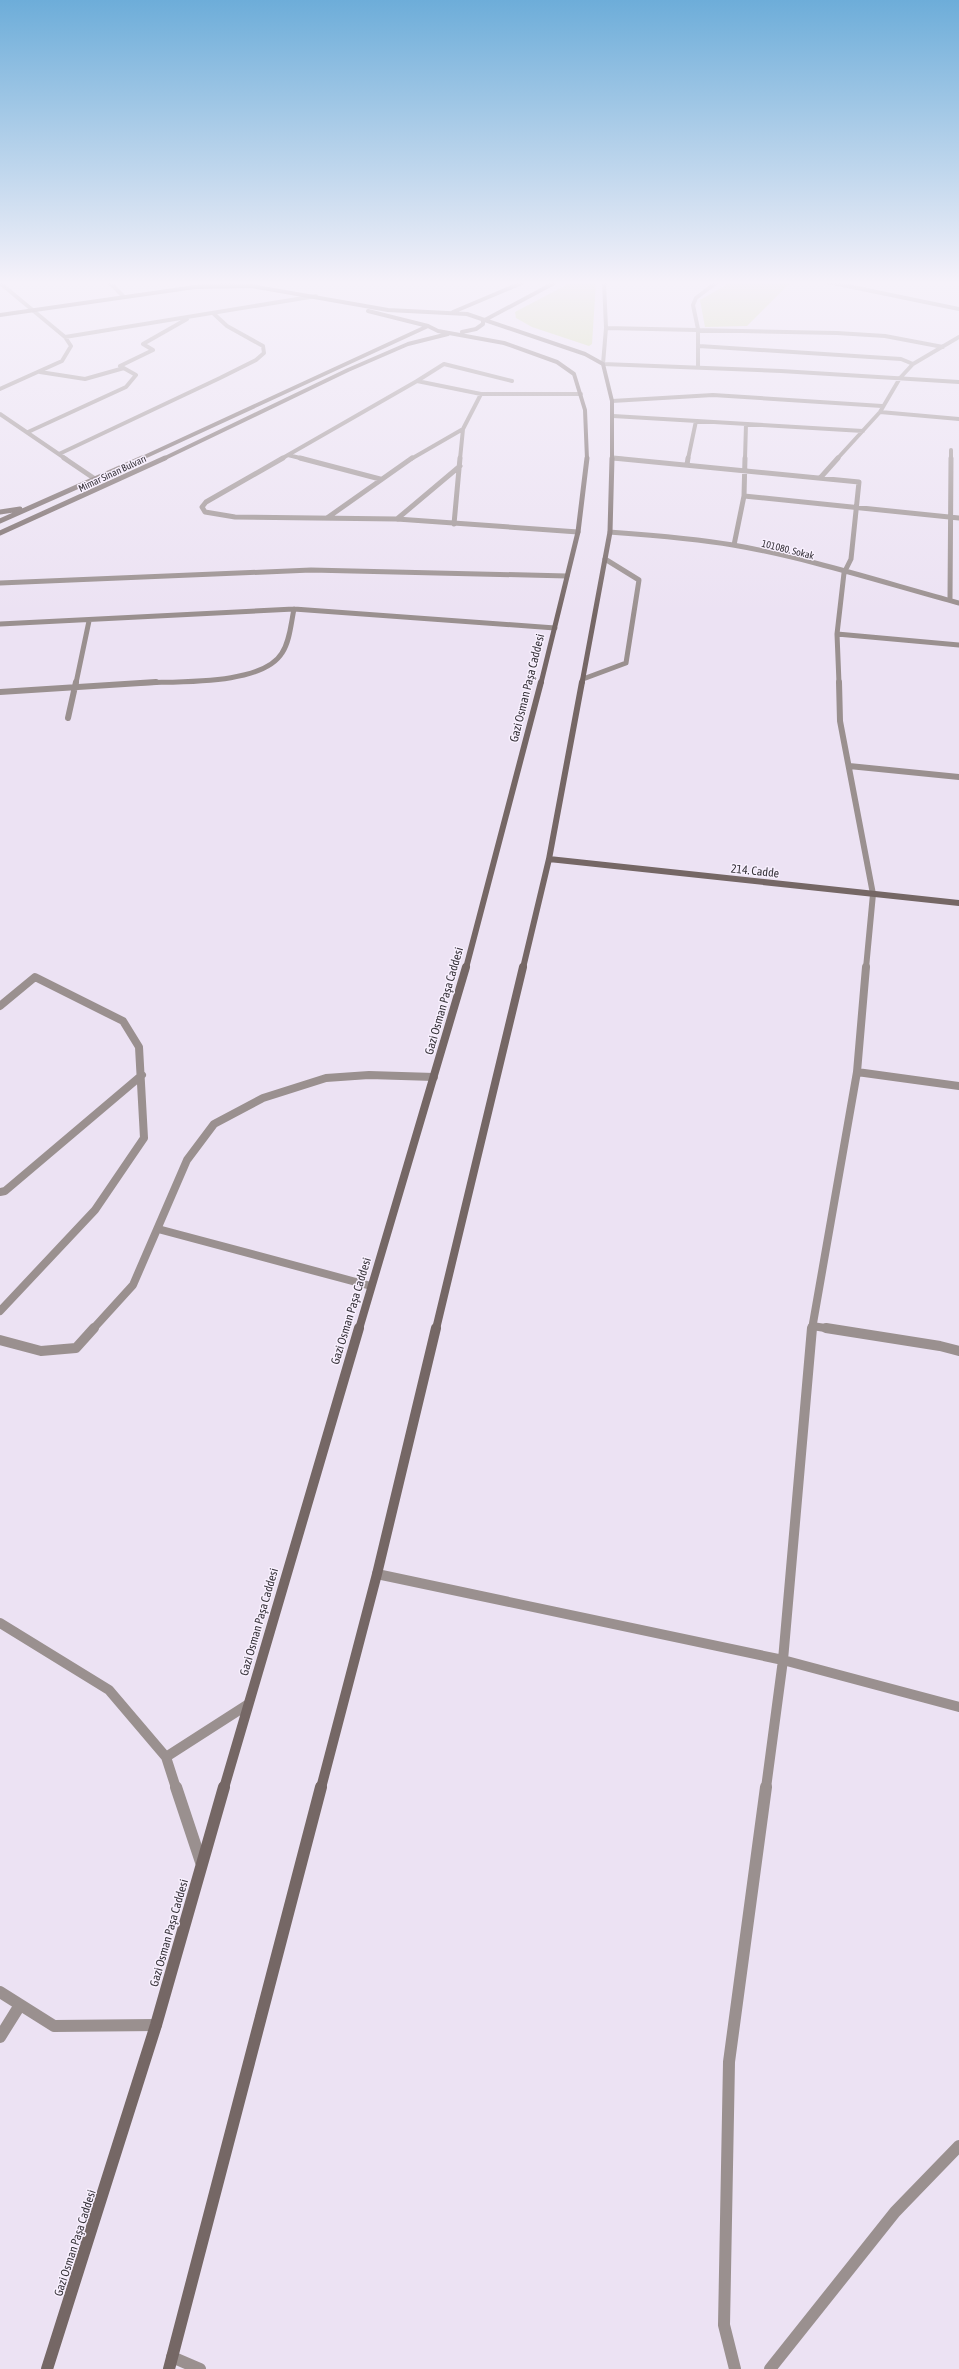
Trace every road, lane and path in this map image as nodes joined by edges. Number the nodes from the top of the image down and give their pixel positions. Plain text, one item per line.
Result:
1 (114, 393) edge
2 (189, 393) edge
3 (283, 393) edge
4 (301, 393) edge
5 (396, 393) edge
6 (474, 393) edge
7 (610, 393) edge
8 (891, 393) edge
9 (481, 394) junction
10 (581, 394) joint
11 (612, 401) junction
12 (882, 406) junction
13 (880, 412) junction
14 (0, 414) edge
15 (613, 416) junction
16 (959, 419) edge
17 (696, 421) junction
18 (746, 424) junction
19 (463, 429) junction
20 (28, 432) junction
21 (863, 432) junction
22 (951, 450) dead end
23 (59, 454) junction
24 (288, 455) junction
25 (612, 458) junction
26 (687, 465) junction
27 (460, 466) junction
28 (744, 470) junction
29 (821, 477) junction
30 (95, 479) junction
31 (380, 479) junction
32 (744, 496) junction
33 (31, 507) junction
34 (855, 507) junction
35 (0, 512) edge
36 (952, 517) junction
37 (326, 518) junction
38 (959, 518) edge
39 (397, 519) junction
40 (0, 521) edge
41 (454, 524) junction
42 (578, 532) junction
43 (610, 532) junction
44 (0, 533) edge
45 (734, 545) junction
46 (605, 559) junction
47 (844, 573) junction
48 (567, 576) junction
49 (0, 583) edge
50 (950, 600) junction
51 (959, 603) edge
52 (294, 609) junction
53 (89, 621) junction
54 (0, 624) edge
55 (555, 628) junction
56 (837, 634) junction
57 (959, 645) edge
58 (583, 679) junction
59 (76, 687) junction
60 (0, 692) edge
61 (68, 718) dead end
62 (849, 766) junction
63 (959, 777) edge
64 (549, 859) junction
65 (873, 894) junction
66 (959, 903) edge
67 (0, 1006) edge
68 (857, 1072) junction
69 (142, 1075) junction
70 (434, 1077) junction
71 (959, 1086) edge
72 (0, 1192) edge
73 (158, 1229) junction
74 (371, 1286) junction
75 (0, 1311) edge
76 (812, 1326) junction
77 (0, 1340) edge
78 (959, 1351) edge
79 (377, 1574) junction
80 (0, 1623) edge
81 (784, 1660) junction
82 (247, 1705) junction
83 (959, 1707) edge
84 (166, 1757) junction
85 (201, 1862) junction
86 (0, 1992) edge
87 (20, 2004) junction
88 (156, 2025) junction
89 (0, 2037) edge
90 (959, 2146) edge
91 (170, 2363) edge
92 (47, 2369) edge
93 (200, 2369) edge
94 (735, 2369) edge
95 (770, 2369) edge

1 - 20 street
2 - 23 street
3 - 30 main road, Mimar Sinan Bulvarı
4 - 44 main road, Mimar Sinan Bulvarı
5 - 24 street
6 - 9 street
7 - 11 main road
8 - 12 street
9 - 10 street
9 - 19 street
10 - 42 main road, Gazi Osman Paşa Caddesi
11 - 12 street
11 - 15 main road
12 - 13 street
13 - 16 street
13 - 21 street
14 - 20 street
15 - 17 street
15 - 25 main road
17 - 18 street
17 - 26 street
18 - 21 street
18 - 28 street
19 - 27 street
19 - 31 street
20 - 23 street
21 - 29 street
22 - 36 street
23 - 30 street
24 - 31 street
24 - 37 street
25 - 26 street
25 - 43 main road
26 - 28 street
27 - 39 street
27 - 41 street
28 - 29 street
28 - 32 street
29 - 34 street
30 - 33 main road, Mimar Sinan Bulvarı
31 - 37 street
32 - 34 street
32 - 45 street
33 - 35 main road
33 - 40 main road, Mimar Sinan Bulvarı
34 - 36 street
34 - 47 street
36 - 38 street
36 - 50 street
37 - 39 street
39 - 41 street
41 - 42 street
42 - 48 main road, Gazi Osman Paşa Caddesi
43 - 45 street, 101080. Sokak
43 - 46 main road
45 - 47 street, 101080. Sokak
46 - 58 main road
46 - 58 street
47 - 50 street, 101080. Sokak
47 - 56 street
48 - 49 street
48 - 55 main road, Gazi Osman Paşa Caddesi
50 - 51 street, 101080. Sokak
52 - 53 street
52 - 55 street
52 - 59 street
53 - 54 street
53 - 59 street
55 - 70 main road, Gazi Osman Paşa Caddesi
56 - 57 street
56 - 62 street
58 - 64 main road
59 - 60 street
59 - 61 street
62 - 63 street
62 - 65 street
64 - 65 main road, 214. Cadde
64 - 79 main road
65 - 66 main road, 214. Cadde
65 - 68 street
67 - 69 street
68 - 71 street
68 - 76 street
69 - 72 street
69 - 75 street
70 - 73 street
70 - 74 main road, Gazi Osman Paşa Caddesi
73 - 74 street
73 - 77 street
74 - 82 main road, Gazi Osman Paşa Caddesi
76 - 78 street
76 - 81 street
79 - 81 street
79 - 91 main road
80 - 84 street
81 - 83 street
81 - 94 street
82 - 84 street
82 - 85 main road, Gazi Osman Paşa Caddesi
84 - 85 street
85 - 88 main road, Gazi Osman Paşa Caddesi
86 - 87 street
87 - 88 street
87 - 89 street
88 - 92 main road, Gazi Osman Paşa Caddesi
90 - 95 street
91 - 93 street

